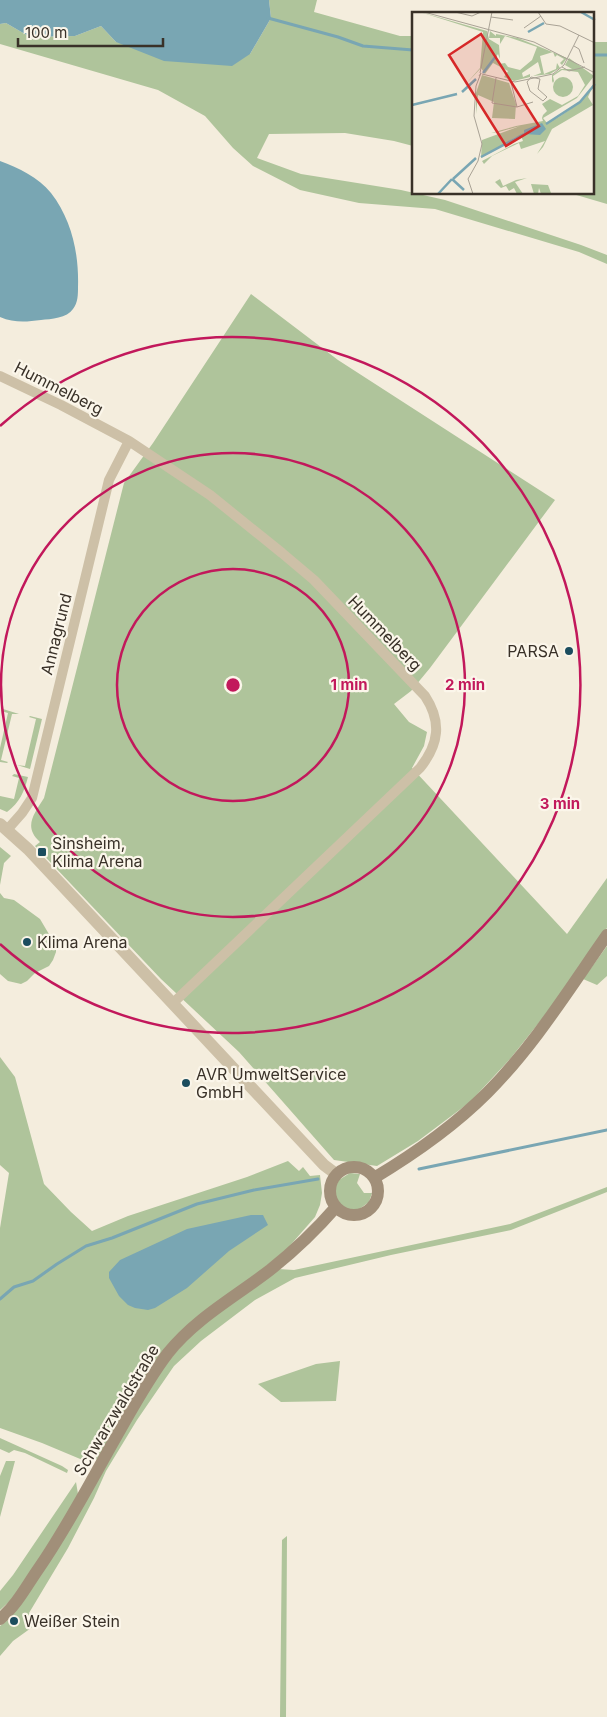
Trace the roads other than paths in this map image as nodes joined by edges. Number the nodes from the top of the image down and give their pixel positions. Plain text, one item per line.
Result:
1 (0, 376) edge
2 (129, 441) junction
3 (3, 827) edge
4 (607, 935) edge
5 (173, 1003) junction
6 (336, 1174) junction
7 (374, 1178) junction
8 (336, 1207) junction
9 (0, 1618) edge

1 - 2 street, Hummelberg
2 - 3 street, Annagrund
2 - 5 street, Hummelberg
3 - 5 street
4 - 7 main road
5 - 6 street
6 - 7 main road
6 - 8 main road
7 - 8 main road
8 - 9 main road, Schwarzwaldstraße

